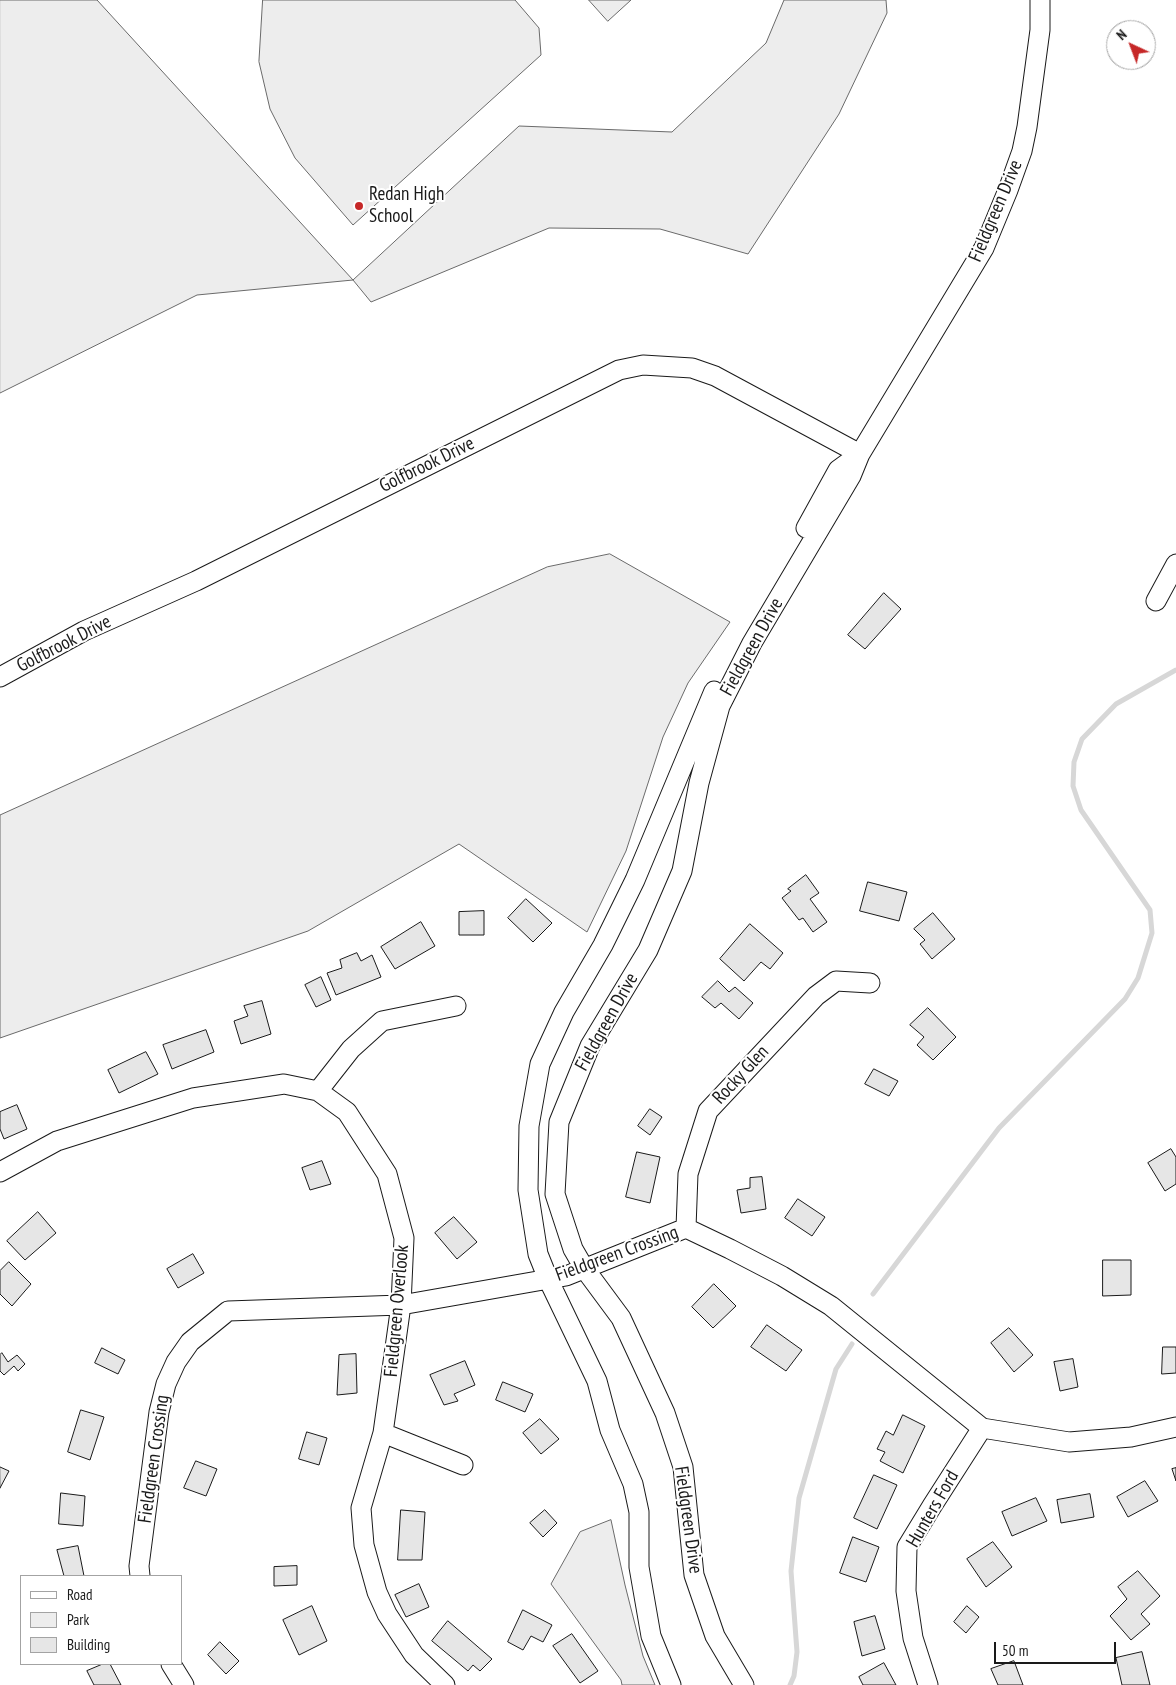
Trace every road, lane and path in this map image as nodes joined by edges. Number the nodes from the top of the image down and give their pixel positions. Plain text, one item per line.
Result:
1 (1040, 0) edge
2 (860, 454) junction
3 (1176, 564) edge
4 (1156, 601) dead end
5 (0, 677) edge
6 (870, 984) dead end
7 (456, 1006) dead end
8 (318, 1091) junction
9 (0, 1172) edge
10 (686, 1228) junction
11 (584, 1268) junction
12 (548, 1279) junction
13 (401, 1304) junction
14 (1176, 1427) edge
15 (982, 1428) junction
16 (383, 1433) junction
17 (463, 1465) dead end
18 (140, 1575) edge
19 (172, 1665) edge
20 (184, 1685) edge
21 (445, 1685) edge
22 (671, 1685) edge
23 (744, 1685) edge
24 (928, 1685) edge

1 - 2 street, Fieldgreen Drive
2 - 5 street, Golfbrook Drive
2 - 11 street, Fieldgreen Drive
2 - 12 street, Fieldgreen Drive
3 - 4 street
6 - 10 street, Rocky Glen
7 - 8 street
8 - 9 street, Fieldgreen Overlook
8 - 13 street, Fieldgreen Overlook
10 - 11 street, Fieldgreen Crossing
10 - 15 street, Fieldgreen Crossing
11 - 12 street, Fieldgreen Crossing
11 - 23 street, Fieldgreen Drive
12 - 13 street, Fieldgreen Crossing
12 - 22 street, Fieldgreen Drive
13 - 16 street, Fieldgreen Overlook
13 - 18 street, Fieldgreen Crossing
14 - 15 street, Fieldgreen Crossing
15 - 24 street, Hunters Ford
16 - 17 street
16 - 21 street, Fieldgreen Overlook
19 - 20 street

